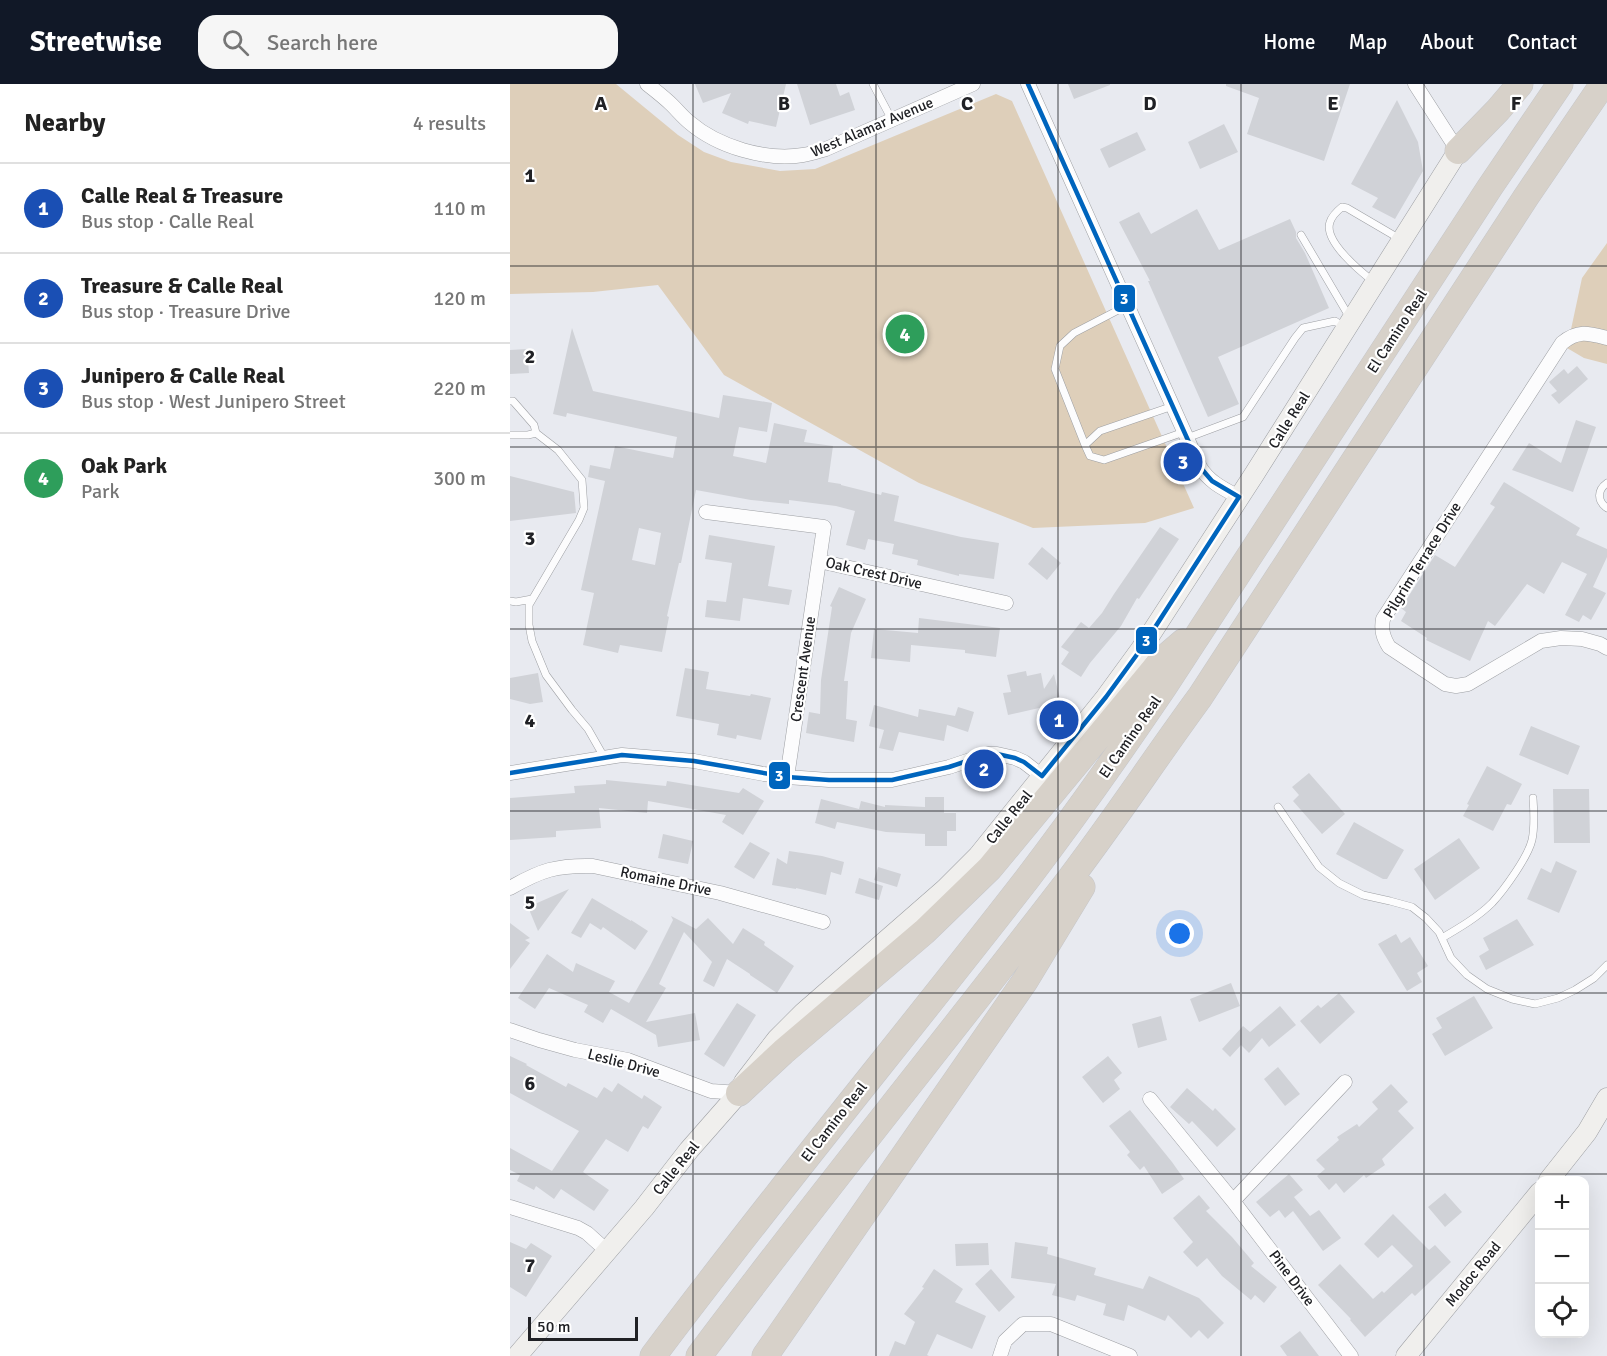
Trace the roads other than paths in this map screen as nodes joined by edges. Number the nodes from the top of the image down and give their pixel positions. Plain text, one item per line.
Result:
1 (647, 84) edge
2 (873, 84) edge
3 (973, 84) edge
4 (1028, 84) edge
5 (1415, 84) edge
6 (1520, 84) edge
7 (1560, 84) edge
8 (1603, 84) edge
9 (892, 120) junction
10 (1458, 151) junction
11 (1301, 235) dead end
12 (1402, 240) junction
13 (1375, 282) junction
14 (1128, 305) junction
15 (1349, 324) junction
16 (1607, 338) edge
17 (510, 401) edge
18 (1173, 406) junction
19 (536, 433) junction
20 (510, 435) edge
21 (1186, 435) junction
22 (1085, 445) junction
23 (1607, 483) edge
24 (1239, 497) junction
25 (1607, 508) edge
26 (706, 512) dead end
27 (819, 561) junction
28 (532, 599) junction
29 (510, 601) edge
30 (1006, 603) dead end
31 (1206, 622) junction
32 (1607, 648) edge
33 (1200, 697) junction
34 (604, 757) junction
35 (510, 773) edge
36 (1042, 776) junction
37 (787, 777) junction
38 (1533, 798) dead end
39 (1278, 807) dead end
40 (510, 888) edge
41 (823, 922) dead end
42 (1442, 938) junction
43 (1607, 965) edge
44 (510, 1030) edge
45 (1345, 1082) dead end
46 (739, 1093) junction
47 (1607, 1098) edge
48 (1150, 1099) dead end
49 (1552, 1176) edge
50 (1535, 1197) edge
51 (1233, 1201) junction
52 (510, 1207) edge
53 (607, 1251) junction
54 (517, 1356) edge
55 (653, 1356) edge
56 (699, 1356) edge
57 (765, 1356) edge
58 (1000, 1356) edge
59 (1130, 1356) edge
60 (1351, 1356) edge
61 (1406, 1356) edge

1 - 9 street, West Alamar Avenue
2 - 9 lane
3 - 9 street, West Alamar Avenue
4 - 14 street
5 - 10 street
6 - 10 highway
7 - 31 highway, El Camino Real
8 - 33 highway
10 - 12 street, Calle Real
11 - 15 lane
12 - 13 street, Calle Real
12 - 13 lane
13 - 15 street, Calle Real
14 - 18 street
14 - 22 lane
15 - 21 lane
15 - 24 street, Calle Real
16 - 32 street, Pilgrim Terrace Drive
17 - 19 lane
18 - 21 street
18 - 22 lane
19 - 20 lane
19 - 28 lane
21 - 22 lane
21 - 24 street
23 - 25 lane
24 - 36 street, Calle Real
26 - 27 street, Oak Crest Drive
27 - 30 street, Oak Crest Drive
27 - 37 street, Crescent Avenue
28 - 29 lane
28 - 34 lane
31 - 46 highway
31 - 55 highway, El Camino Real
33 - 56 highway
33 - 57 highway
34 - 35 street
34 - 37 street
36 - 37 street
36 - 46 street, Calle Real
38 - 42 lane
39 - 42 lane
40 - 41 street, Romaine Drive
42 - 43 lane
44 - 46 street, Leslie Drive
45 - 51 street
46 - 53 street, Calle Real
47 - 49 street
48 - 51 street, Pine Drive
50 - 61 street, Modoc Road
51 - 60 street, Pine Drive
52 - 53 street
53 - 54 street, Calle Real
58 - 59 street

